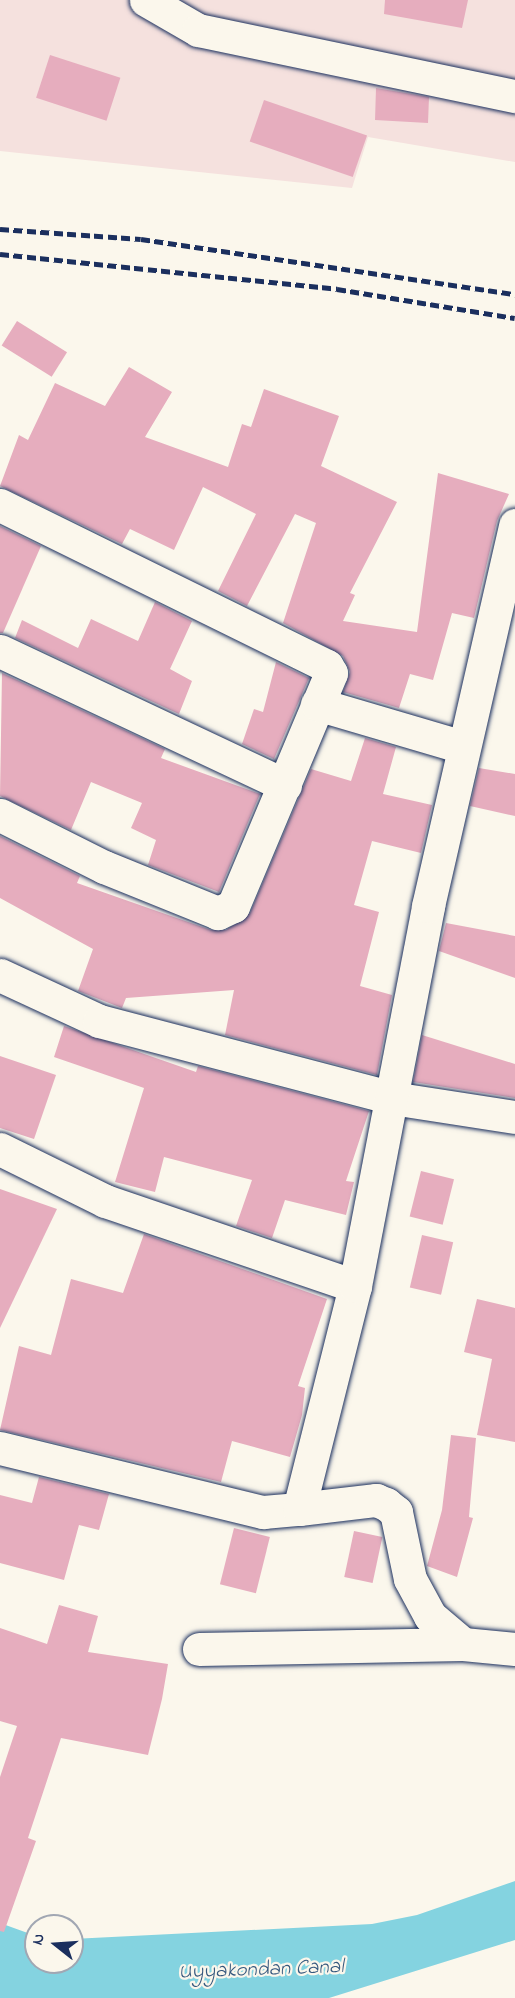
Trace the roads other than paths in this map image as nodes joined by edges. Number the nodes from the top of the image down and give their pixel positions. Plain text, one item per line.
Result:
1 (146, 0) edge
2 (515, 96) edge
3 (0, 505) edge
4 (515, 525) edge
5 (0, 651) edge
6 (317, 704) junction
7 (463, 747) junction
8 (285, 785) junction
9 (0, 815) edge
10 (0, 975) edge
11 (392, 1098) junction
12 (515, 1117) edge
13 (0, 1149) edge
14 (355, 1286) junction
15 (0, 1448) edge
16 (299, 1509) junction
17 (463, 1644) junction
18 (199, 1649) dead end
19 (515, 1649) edge

1 - 2 street
3 - 6 street
4 - 7 street
5 - 8 street
6 - 7 street
6 - 8 street
7 - 11 street
8 - 9 street
10 - 11 street
11 - 12 street
11 - 14 street
13 - 14 street
14 - 16 street
15 - 16 street
16 - 17 street
17 - 18 street
17 - 19 street

